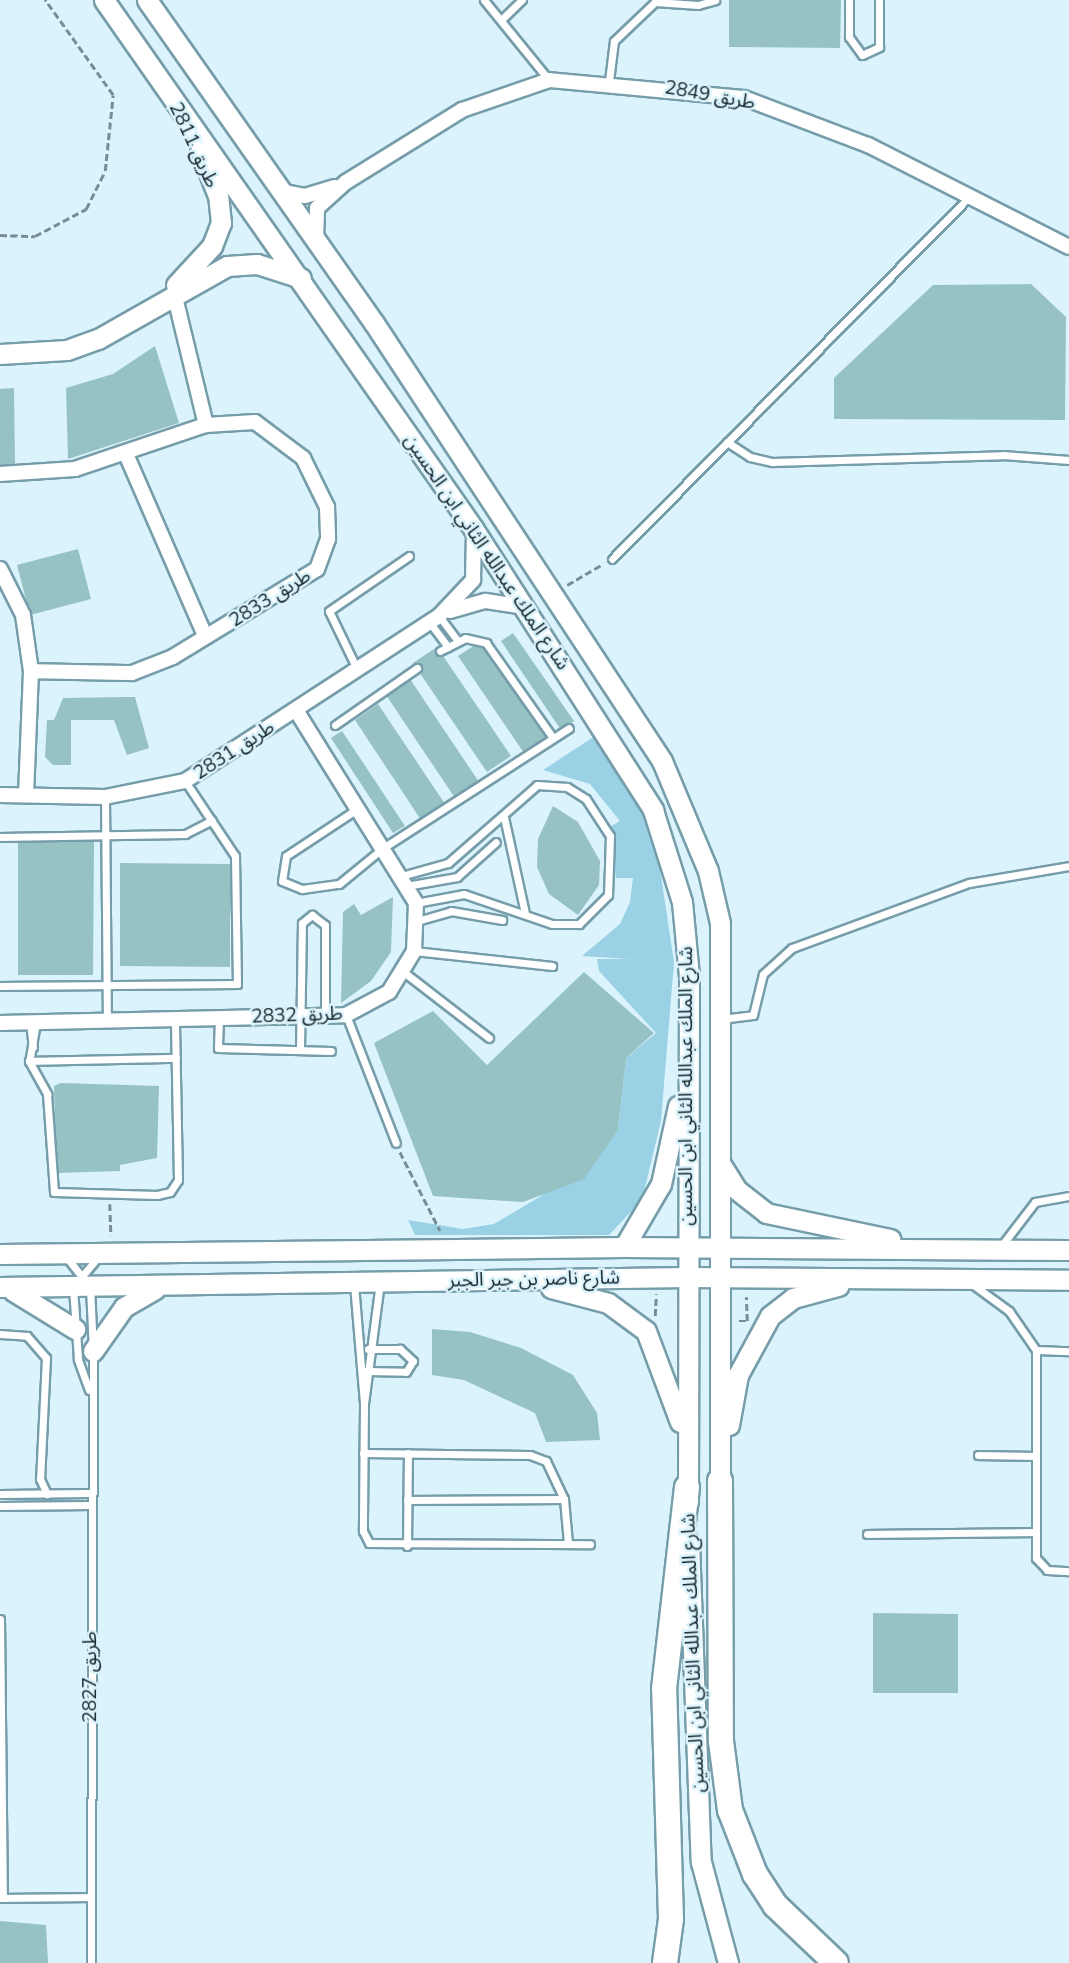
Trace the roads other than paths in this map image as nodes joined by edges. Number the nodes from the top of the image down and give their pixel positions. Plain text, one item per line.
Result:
1 (104, 0) edge
2 (147, 0) edge
3 (484, 0) edge
4 (522, 0) edge
5 (715, 0) edge
6 (849, 0) edge
7 (879, 0) edge
8 (656, 1) edge
9 (502, 20) junction
10 (549, 80) junction
11 (609, 81) junction
12 (167, 90) junction
13 (346, 182) junction
14 (280, 191) junction
15 (969, 197) junction
16 (316, 240) junction
17 (1069, 247) edge
18 (301, 278) junction
19 (174, 293) junction
20 (157, 303) junction
21 (0, 354) edge
22 (206, 425) junction
23 (727, 442) junction
24 (126, 454) junction
25 (1069, 460) edge
26 (0, 474) edge
27 (473, 528) junction
28 (409, 555) dead end
29 (612, 559) road end
30 (0, 569) edge
31 (523, 607) junction
32 (434, 620) junction
33 (205, 636) junction
34 (458, 642) junction
35 (417, 668) dead end
36 (358, 670) junction
37 (31, 671) junction
38 (296, 710) junction
39 (334, 725) dead end
40 (569, 728) dead end
41 (553, 738) junction
42 (185, 781) junction
43 (0, 795) edge
44 (26, 795) junction
45 (105, 797) junction
46 (357, 809) junction
47 (504, 817) junction
48 (212, 820) junction
49 (106, 836) junction
50 (0, 837) edge
51 (496, 842) dead end
52 (383, 848) junction
53 (1069, 866) edge
54 (404, 881) junction
55 (416, 903) junction
56 (524, 913) junction
57 (502, 920) dead end
58 (417, 921) junction
59 (414, 950) junction
60 (552, 966) dead end
61 (405, 973) junction
62 (0, 986) edge
63 (106, 986) junction
64 (346, 1015) junction
65 (325, 1016) junction
66 (219, 1017) junction
67 (300, 1017) junction
68 (721, 1019) junction
69 (107, 1020) junction
70 (175, 1020) junction
71 (0, 1023) edge
72 (33, 1023) junction
73 (489, 1038) dead end
74 (300, 1049) junction
75 (331, 1051) dead end
76 (176, 1058) junction
77 (29, 1061) junction
78 (687, 1063) junction
79 (396, 1143) road end
80 (721, 1165) junction
81 (1069, 1196) edge
82 (624, 1247) junction
83 (686, 1247) junction
84 (721, 1247) junction
85 (943, 1249) junction
86 (1069, 1250) edge
87 (998, 1251) junction
88 (103, 1253) junction
89 (0, 1254) edge
90 (58, 1254) junction
91 (687, 1277) junction
92 (721, 1277) junction
93 (966, 1279) junction
94 (480, 1280) junction
95 (877, 1280) junction
96 (1069, 1280) edge
97 (81, 1282) junction
98 (380, 1282) junction
99 (353, 1283) junction
100 (159, 1286) junction
101 (1, 1287) edge
102 (75, 1329) junction
103 (0, 1334) edge
104 (368, 1349) junction
105 (1036, 1350) junction
106 (93, 1351) junction
107 (1069, 1351) edge
108 (368, 1371) junction
109 (90, 1390) junction
110 (364, 1405) junction
111 (687, 1447) junction
112 (363, 1453) junction
113 (408, 1453) junction
114 (978, 1455) dead end
115 (1035, 1457) junction
116 (720, 1481) junction
117 (687, 1486) junction
118 (90, 1493) junction
119 (0, 1494) edge
120 (47, 1494) junction
121 (564, 1499) junction
122 (407, 1500) junction
123 (90, 1505) junction
124 (0, 1506) edge
125 (1035, 1532) junction
126 (867, 1534) dead end
127 (568, 1543) junction
128 (590, 1544) dead end
129 (407, 1546) junction
130 (1069, 1571) edge
131 (0, 1619) edge
132 (2, 1867) edge
133 (91, 1897) junction
134 (2, 1898) edge
135 (91, 1963) edge
136 (665, 1963) edge
137 (728, 1963) edge
138 (836, 1963) edge

1 - 12 main road, شارع الملك عبدالله الثاني ابن الحسين
2 - 14 main road, شارع الملك عبدالله الثاني ابن الحسين
3 - 9 lane
4 - 9 lane
5 - 8 lane
6 - 7 lane
8 - 11 lane
9 - 10 lane
10 - 11 street, طريق 2849
10 - 13 street, طريق 2849
11 - 15 street, طريق 2849
12 - 18 main road, شارع الملك عبدالله الثاني ابن الحسين
12 - 20 main road, طريق 2811
13 - 14 street, طريق 2849
13 - 16 street, طريق 2849
14 - 16 main road, شارع الملك عبدالله الثاني ابن الحسين
15 - 17 street, طريق 2849
15 - 23 lane
16 - 68 main road, شارع الملك عبدالله الثاني ابن الحسين
18 - 19 main road, طريق 2811
18 - 27 main road, شارع الملك عبدالله الثاني ابن الحسين
19 - 20 main road, طريق 2811
19 - 22 street
20 - 21 main road, طريق 2811
22 - 24 street, طريق 2833
22 - 33 street, طريق 2833
23 - 25 lane
23 - 29 lane
24 - 26 street, طريق 2833
24 - 33 street, طريق 2833
27 - 31 main road, شارع الملك عبدالله الثاني ابن الحسين
27 - 32 street, طريق 2831
28 - 36 lane
30 - 37 street
31 - 32 street, طريق 2831
31 - 78 main road, شارع الملك عبدالله الثاني ابن الحسين
32 - 34 lane
32 - 34 lane
32 - 36 street, طريق 2831
33 - 37 street, طريق 2833
34 - 41 lane
35 - 39 lane
36 - 38 street, طريق 2831
37 - 44 street
38 - 42 street, طريق 2831
38 - 46 street, طريق 2832
40 - 41 lane
41 - 52 lane
42 - 45 street, طريق 2831
42 - 48 lane
43 - 44 street, طريق 2831
44 - 45 street, طريق 2831
45 - 49 lane
46 - 52 street, طريق 2832
46 - 52 lane
47 - 54 lane
47 - 56 lane
47 - 56 lane
48 - 49 lane
48 - 63 lane
49 - 50 lane
49 - 63 lane
51 - 54 lane
52 - 54 street, طريق 2832
53 - 68 lane
54 - 55 street, طريق 2832
55 - 56 lane
55 - 58 street, طريق 2832
57 - 58 lane
58 - 59 street, طريق 2832
59 - 60 lane
59 - 61 street, طريق 2832
61 - 64 street, طريق 2832
61 - 73 lane
62 - 63 lane
63 - 69 lane
64 - 65 street, طريق 2832
64 - 79 lane
65 - 67 street, طريق 2832
65 - 67 lane
66 - 67 street, طريق 2832
66 - 70 street, طريق 2832
66 - 74 lane
67 - 74 lane
68 - 80 main road, شارع الملك عبدالله الثاني ابن الحسين
69 - 70 street, طريق 2832
69 - 72 street, طريق 2832
70 - 76 lane
71 - 72 street, طريق 2832
72 - 77 lane
74 - 75 lane
76 - 77 lane
76 - 77 lane
78 - 82 main road
78 - 83 main road, شارع الملك عبدالله الثاني ابن الحسين
80 - 84 main road, شارع الملك عبدالله الثاني ابن الحسين
80 - 85 main road
81 - 87 lane
82 - 83 main road, شارع ناصر بن جبر الجبر
82 - 88 main road, شارع ناصر بن جبر الجبر
83 - 84 main road, شارع ناصر بن جبر الجبر
83 - 91 main road, شارع الملك عبدالله الثاني ابن الحسين
84 - 85 main road, شارع ناصر بن جبر الجبر
84 - 92 main road, شارع الملك عبدالله الثاني ابن الحسين
85 - 87 main road, شارع ناصر بن جبر الجبر
86 - 87 main road, شارع ناصر بن جبر الجبر
88 - 90 main road, شارع ناصر بن جبر الجبر
88 - 97 lane
89 - 90 main road, شارع ناصر بن جبر الجبر
90 - 97 lane
91 - 92 main road, شارع ناصر بن جبر الجبر
91 - 94 main road, شارع ناصر بن جبر الجبر
91 - 111 main road, شارع الملك عبدالله الثاني ابن الحسين
92 - 95 main road, شارع ناصر بن جبر الجبر
92 - 116 main road, شارع الملك عبدالله الثاني ابن الحسين
93 - 95 main road, شارع ناصر بن جبر الجبر
93 - 96 main road, شارع ناصر بن جبر الجبر
93 - 105 lane
94 - 98 main road, شارع ناصر بن جبر الجبر
94 - 111 main road
95 - 116 main road
97 - 100 main road, شارع ناصر بن جبر الجبر
97 - 101 main road, شارع ناصر بن جبر الجبر
97 - 102 lane, طريق 2827
97 - 106 lane, طريق 2827
98 - 99 main road, شارع ناصر بن جبر الجبر
98 - 104 lane
99 - 100 main road, شارع ناصر بن جبر الجبر
99 - 110 lane
100 - 106 main road
101 - 102 main road
102 - 109 lane, طريق 2827
103 - 120 lane
104 - 108 lane
104 - 108 lane
105 - 107 lane
105 - 115 lane
106 - 109 lane, طريق 2827
108 - 110 lane
109 - 118 lane, طريق 2827
110 - 112 lane
111 - 117 main road, شارع الملك عبدالله الثاني ابن الحسين
112 - 113 lane
112 - 129 lane
113 - 121 lane
113 - 122 lane
114 - 115 lane
115 - 125 lane
116 - 138 highway
117 - 136 highway
117 - 137 main road, شارع الملك عبدالله الثاني ابن الحسين
118 - 120 lane
118 - 123 lane, طريق 2827
119 - 120 lane
121 - 122 lane
121 - 127 lane
122 - 129 lane
123 - 124 lane
123 - 133 lane, طريق 2827
125 - 126 lane
125 - 130 lane
127 - 128 lane
127 - 129 lane
131 - 132 lane
132 - 134 lane
133 - 134 lane
133 - 135 lane, طريق 2827

